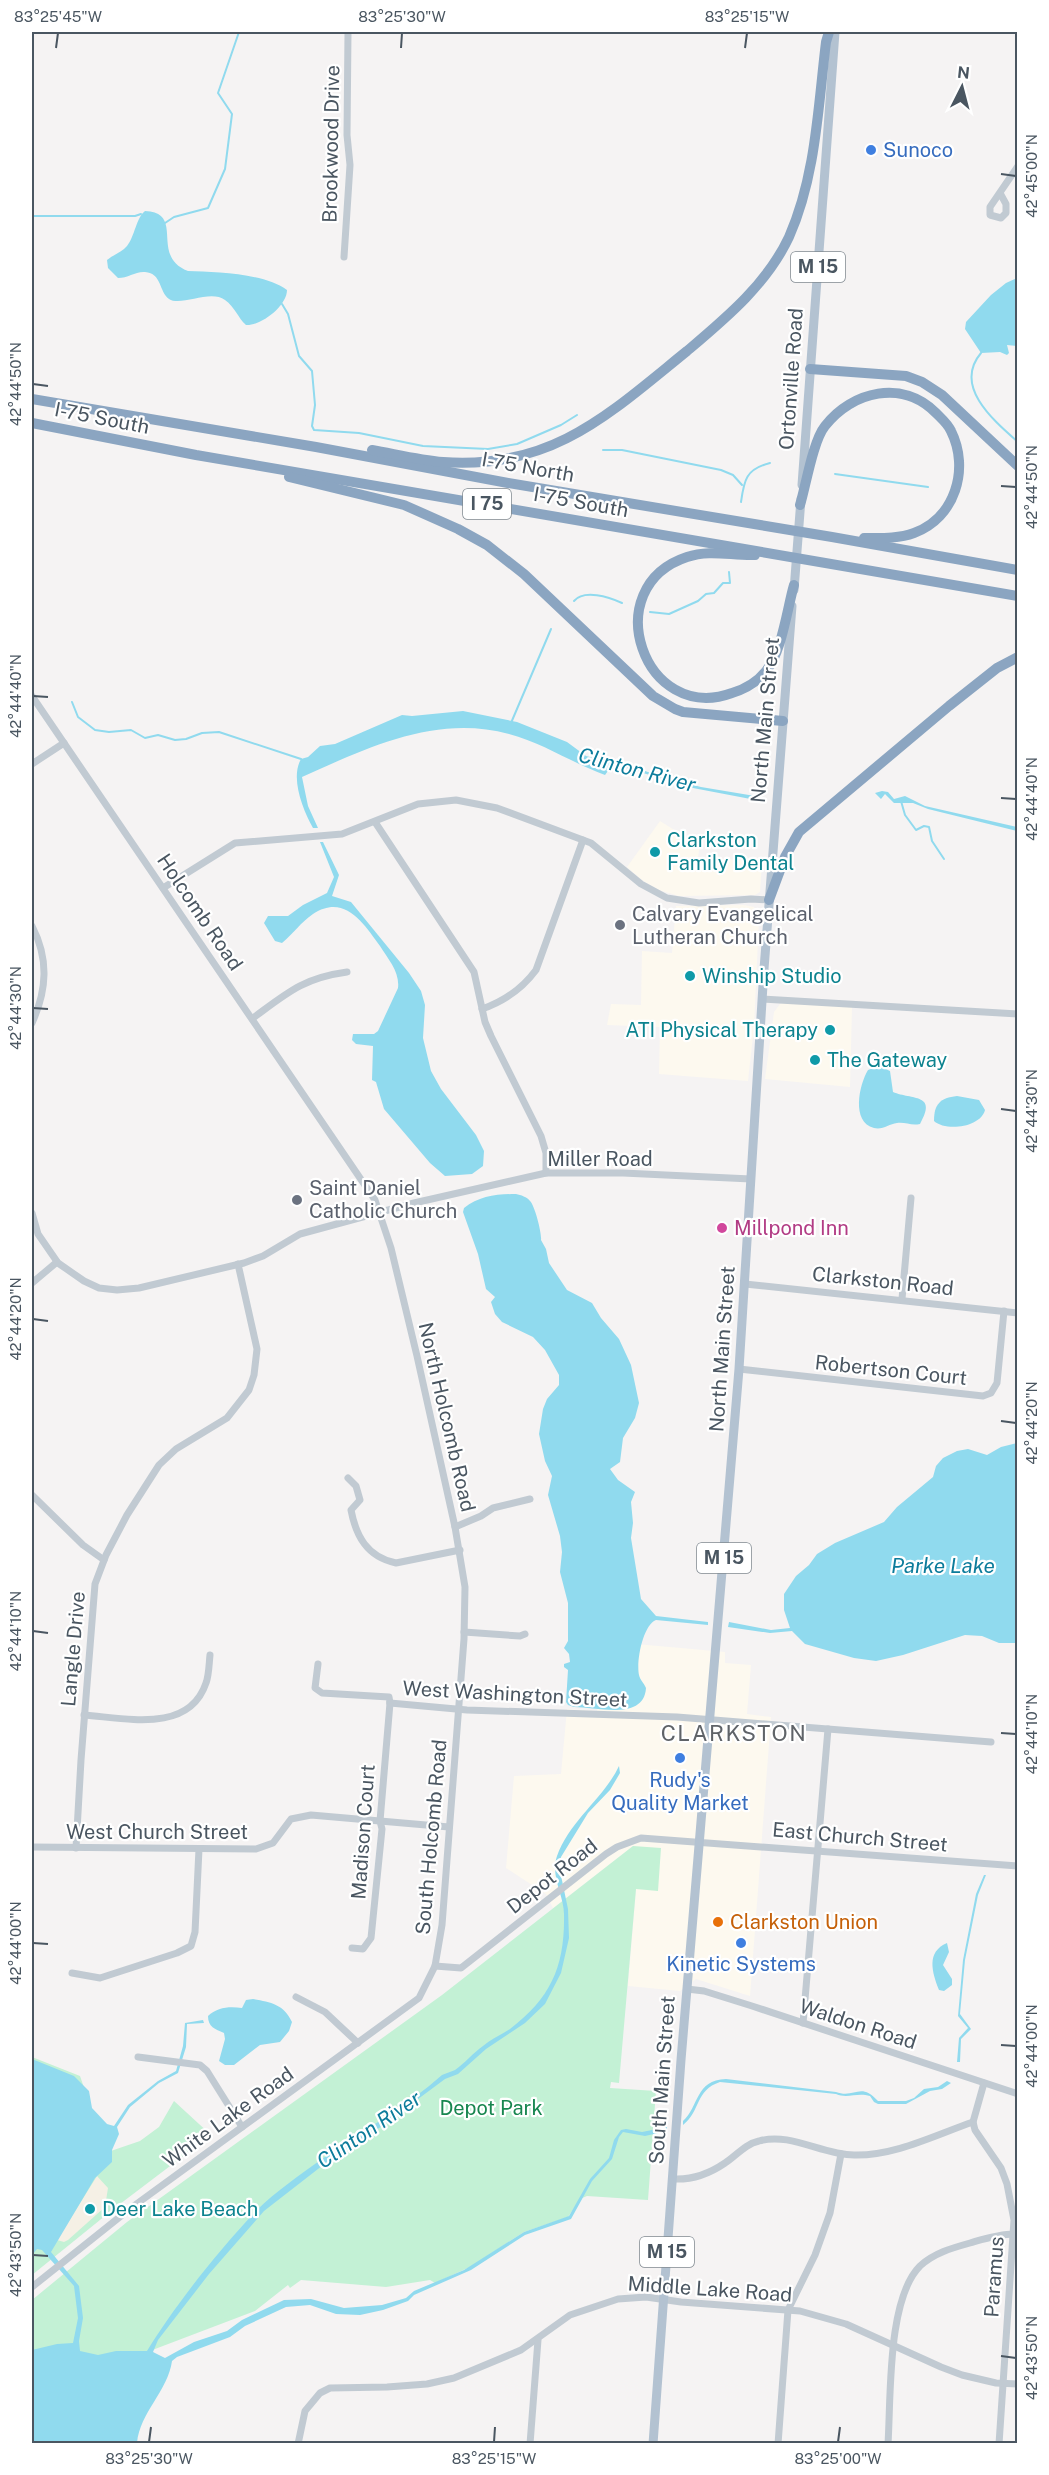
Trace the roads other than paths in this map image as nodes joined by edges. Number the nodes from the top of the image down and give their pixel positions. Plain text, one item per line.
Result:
1 (348, 32) edge
2 (829, 32) edge
3 (835, 32) edge
4 (1017, 166) edge
5 (1000, 193) dead end
6 (344, 257) dead end
7 (810, 369) junction
8 (32, 399) edge
9 (32, 423) edge
10 (316, 447) junction
11 (196, 455) junction
12 (1017, 466) edge
13 (800, 505) junction
14 (832, 537) junction
15 (778, 554) junction
16 (1017, 570) edge
17 (794, 585) junction
18 (1017, 596) edge
19 (1017, 657) edge
20 (32, 696) edge
21 (783, 721) junction
22 (64, 743) junction
23 (32, 764) edge
24 (375, 822) junction
25 (583, 840) junction
26 (163, 888) junction
27 (769, 900) junction
28 (32, 926) edge
29 (347, 972) dead end
30 (762, 999) junction
31 (482, 1009) junction
32 (1017, 1014) edge
33 (253, 1018) junction
34 (32, 1023) edge
35 (340, 1147) joint
36 (546, 1173) junction
37 (751, 1179) junction
38 (911, 1198) dead end
39 (381, 1212) junction
40 (32, 1213) edge
41 (57, 1262) junction
42 (238, 1264) junction
43 (32, 1283) edge
44 (745, 1284) junction
45 (902, 1299) junction
46 (1004, 1311) junction
47 (1017, 1313) edge
48 (739, 1370) junction
49 (348, 1478) dead end
50 (32, 1495) edge
51 (530, 1499) dead end
52 (455, 1527) junction
53 (460, 1550) junction
54 (105, 1560) junction
55 (464, 1632) junction
56 (525, 1634) dead end
57 (210, 1655) dead end
58 (318, 1664) dead end
59 (390, 1703) junction
60 (458, 1709) junction
61 (84, 1715) junction
62 (709, 1719) junction
63 (828, 1729) junction
64 (991, 1742) dead end
65 (380, 1821) junction
66 (449, 1827) junction
67 (699, 1841) junction
68 (32, 1847) edge
69 (76, 1848) junction
70 (199, 1849) junction
71 (818, 1851) junction
72 (1017, 1866) edge
73 (352, 1948) dead end
74 (435, 1966) junction
75 (72, 1973) dead end
76 (687, 1989) junction
77 (296, 1997) dead end
78 (803, 2023) junction
79 (358, 2043) junction
80 (138, 2057) dead end
81 (984, 2083) junction
82 (1017, 2094) edge
83 (973, 2122) junction
84 (242, 2127) junction
85 (841, 2154) junction
86 (673, 2179) junction
87 (1014, 2234) junction
88 (32, 2287) edge
89 (664, 2300) junction
90 (788, 2310) junction
91 (538, 2340) junction
92 (894, 2346) junction
93 (1003, 2384) junction
94 (1017, 2384) edge
95 (298, 2444) edge
96 (530, 2444) edge
97 (653, 2444) edge
98 (778, 2444) edge
99 (888, 2444) edge
100 (999, 2444) edge

1 - 6 street, Brookwood Drive
2 - 10 highway
3 - 7 main road, Ortonville Road / M 15
4 - 5 street
7 - 12 highway
7 - 13 main road, Ortonville Road / M 15
8 - 10 highway, I-75 North / I 75
9 - 11 highway, I-75 South / I 75
10 - 14 highway, I-75 North / I 75
11 - 15 highway, I-75 South / I 75
11 - 21 highway
13 - 14 highway
13 - 17 main road, Ortonville Road / M 15
14 - 16 highway, I-75 North / I 75
15 - 17 highway
15 - 18 highway, I-75 South / I 75
17 - 21 main road, North Main Street / M 15
19 - 27 highway
20 - 22 street, Holcomb Road
21 - 27 main road, North Main Street / M 15
22 - 23 street
22 - 26 street, Holcomb Road
24 - 25 street
24 - 26 street
24 - 31 street
25 - 27 street
25 - 31 street
26 - 33 street, Holcomb Road
27 - 30 main road, North Main Street / M 15
28 - 34 street
29 - 33 street
30 - 32 street
30 - 37 main road, North Main Street / M 15
31 - 36 street
33 - 35 street, Holcomb Road
35 - 39 street, North Holcomb Road
36 - 37 street, Miller Road
36 - 39 street, Miller Road
37 - 44 main road, North Main Street / M 15
38 - 45 street
39 - 42 street, Miller Road
39 - 52 street, North Holcomb Road
40 - 41 street
41 - 42 street, Miller Road
41 - 43 street
42 - 54 street, Langle Drive
44 - 45 street, Clarkston Road
44 - 48 main road, North Main Street / M 15
45 - 46 street, Clarkston Road
46 - 47 street, Clarkston Road
46 - 48 street, Robertson Court
48 - 62 main road, North Main Street / M 15
49 - 53 street
50 - 54 street
51 - 52 street
52 - 53 street, North Holcomb Road
53 - 55 street, North Holcomb Road
54 - 61 street, Langle Drive
55 - 56 street
55 - 60 street, North Holcomb Road
57 - 61 street
58 - 59 street, West Washington Street
59 - 60 street, West Washington Street
59 - 65 street, Madison Court
60 - 62 street, West Washington Street
60 - 66 street, South Holcomb Road
61 - 69 street, Langle Drive
62 - 63 street, West Washington Street
62 - 67 main road, South Main Street / M 15
63 - 64 street, West Washington Street
63 - 71 street
65 - 66 street, West Church Street
65 - 70 street, West Church Street
65 - 73 street, Madison Court
66 - 74 street, South Holcomb Road
67 - 71 street, East Church Street
67 - 74 street, Depot Road
67 - 76 main road, South Main Street / M 15
68 - 69 street, West Church Street
69 - 70 street, West Church Street
70 - 75 street
71 - 72 street, East Church Street
71 - 78 street
74 - 79 street, White Lake Road
76 - 78 street, Waldon Road
76 - 86 main road, South Main Street / M 15
77 - 79 street
78 - 81 street, Waldon Road
79 - 84 street, White Lake Road
80 - 84 street
81 - 82 street, Waldon Road
81 - 83 street
83 - 85 street
83 - 87 street, Paramus
84 - 88 street, White Lake Road
85 - 86 street
85 - 90 street
86 - 89 main road, South Main Street / M 15
87 - 92 street
87 - 93 street, Paramus
89 - 90 street, Middle Lake Road
89 - 91 street, Middle Lake Road
89 - 97 main road, South Main Street / M 15
90 - 92 street, Middle Lake Road
90 - 98 street
91 - 95 street, Middle Lake Road
91 - 96 street
92 - 93 street, Middle Lake Road
92 - 99 street
93 - 94 street, Middle Lake Road
93 - 100 street, Paramus

